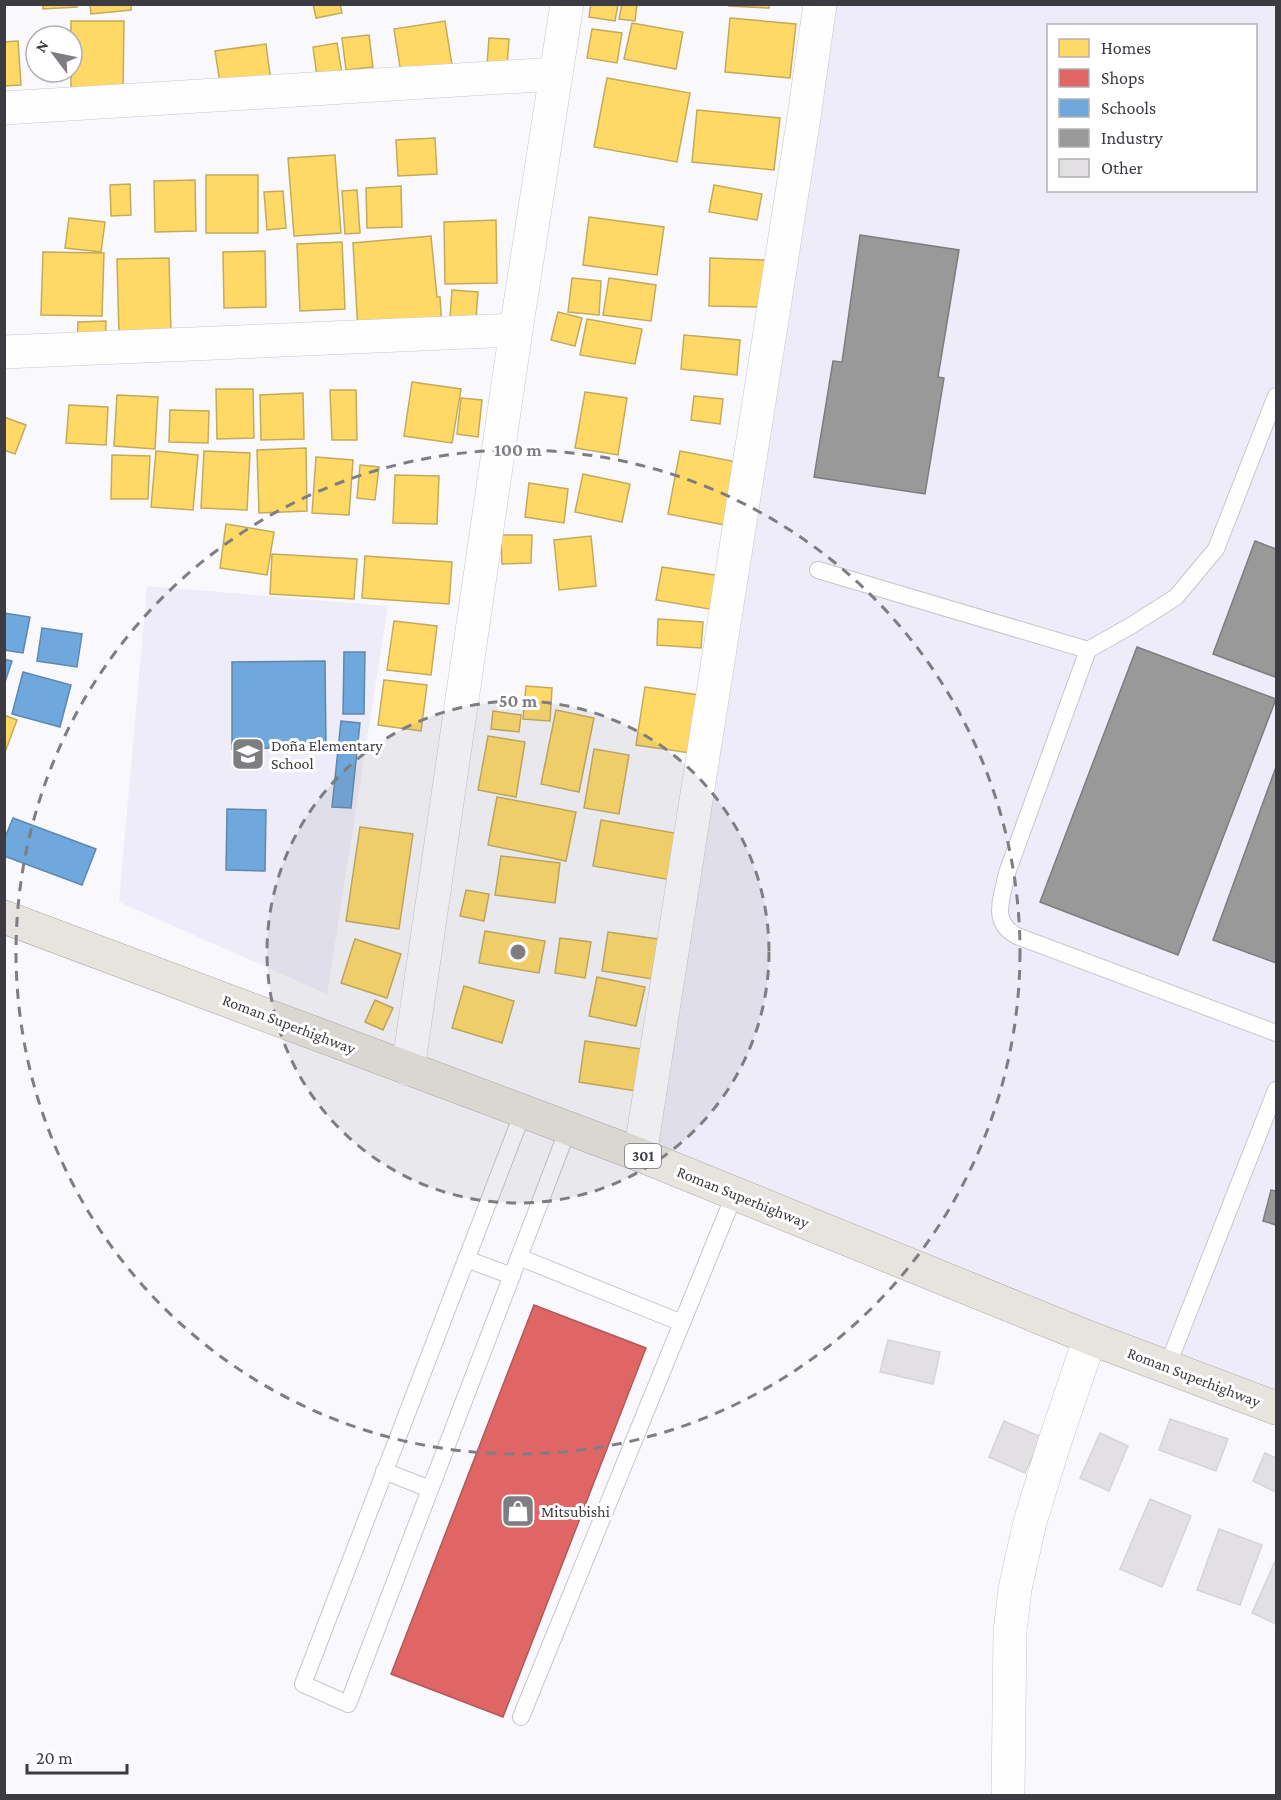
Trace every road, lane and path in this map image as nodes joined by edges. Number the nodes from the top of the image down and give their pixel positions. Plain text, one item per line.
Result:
1 (567, 4) edge
2 (820, 4) edge
3 (556, 74) junction
4 (4, 108) edge
5 (516, 330) junction
6 (4, 352) edge
7 (1276, 396) edge
8 (818, 570) dead end
9 (1088, 650) junction
10 (4, 917) edge
11 (1276, 1033) edge
12 (408, 1069) junction
13 (1276, 1090) edge
14 (524, 1112) junction
15 (568, 1129) junction
16 (640, 1155) junction
17 (735, 1193) junction
18 (519, 1257) junction
19 (466, 1259) junction
20 (512, 1276) junction
21 (682, 1323) junction
22 (1090, 1338) junction
23 (1167, 1367) junction
24 (1276, 1408) edge
25 (384, 1471) junction
26 (430, 1489) junction
27 (520, 1717) dead end
28 (1008, 1796) edge

1 - 3 street
2 - 16 street
3 - 4 street
3 - 5 street
5 - 6 street
5 - 12 street
7 - 9 lane
8 - 9 lane
9 - 11 lane
10 - 12 main road, Roman Superhighway / 301
12 - 14 main road, Roman Superhighway / 301
13 - 23 lane
14 - 15 main road, Roman Superhighway / 301
14 - 19 lane
15 - 16 main road, Roman Superhighway / 301
15 - 18 lane
16 - 17 main road, Roman Superhighway / 301
17 - 21 lane
17 - 22 main road, Roman Superhighway / 301
18 - 20 lane
18 - 21 lane
19 - 20 lane
19 - 25 lane
20 - 26 lane
21 - 27 lane
22 - 23 main road, Roman Superhighway / 301
22 - 28 street
23 - 24 main road, Roman Superhighway / 301
25 - 26 lane
25 - 26 lane

